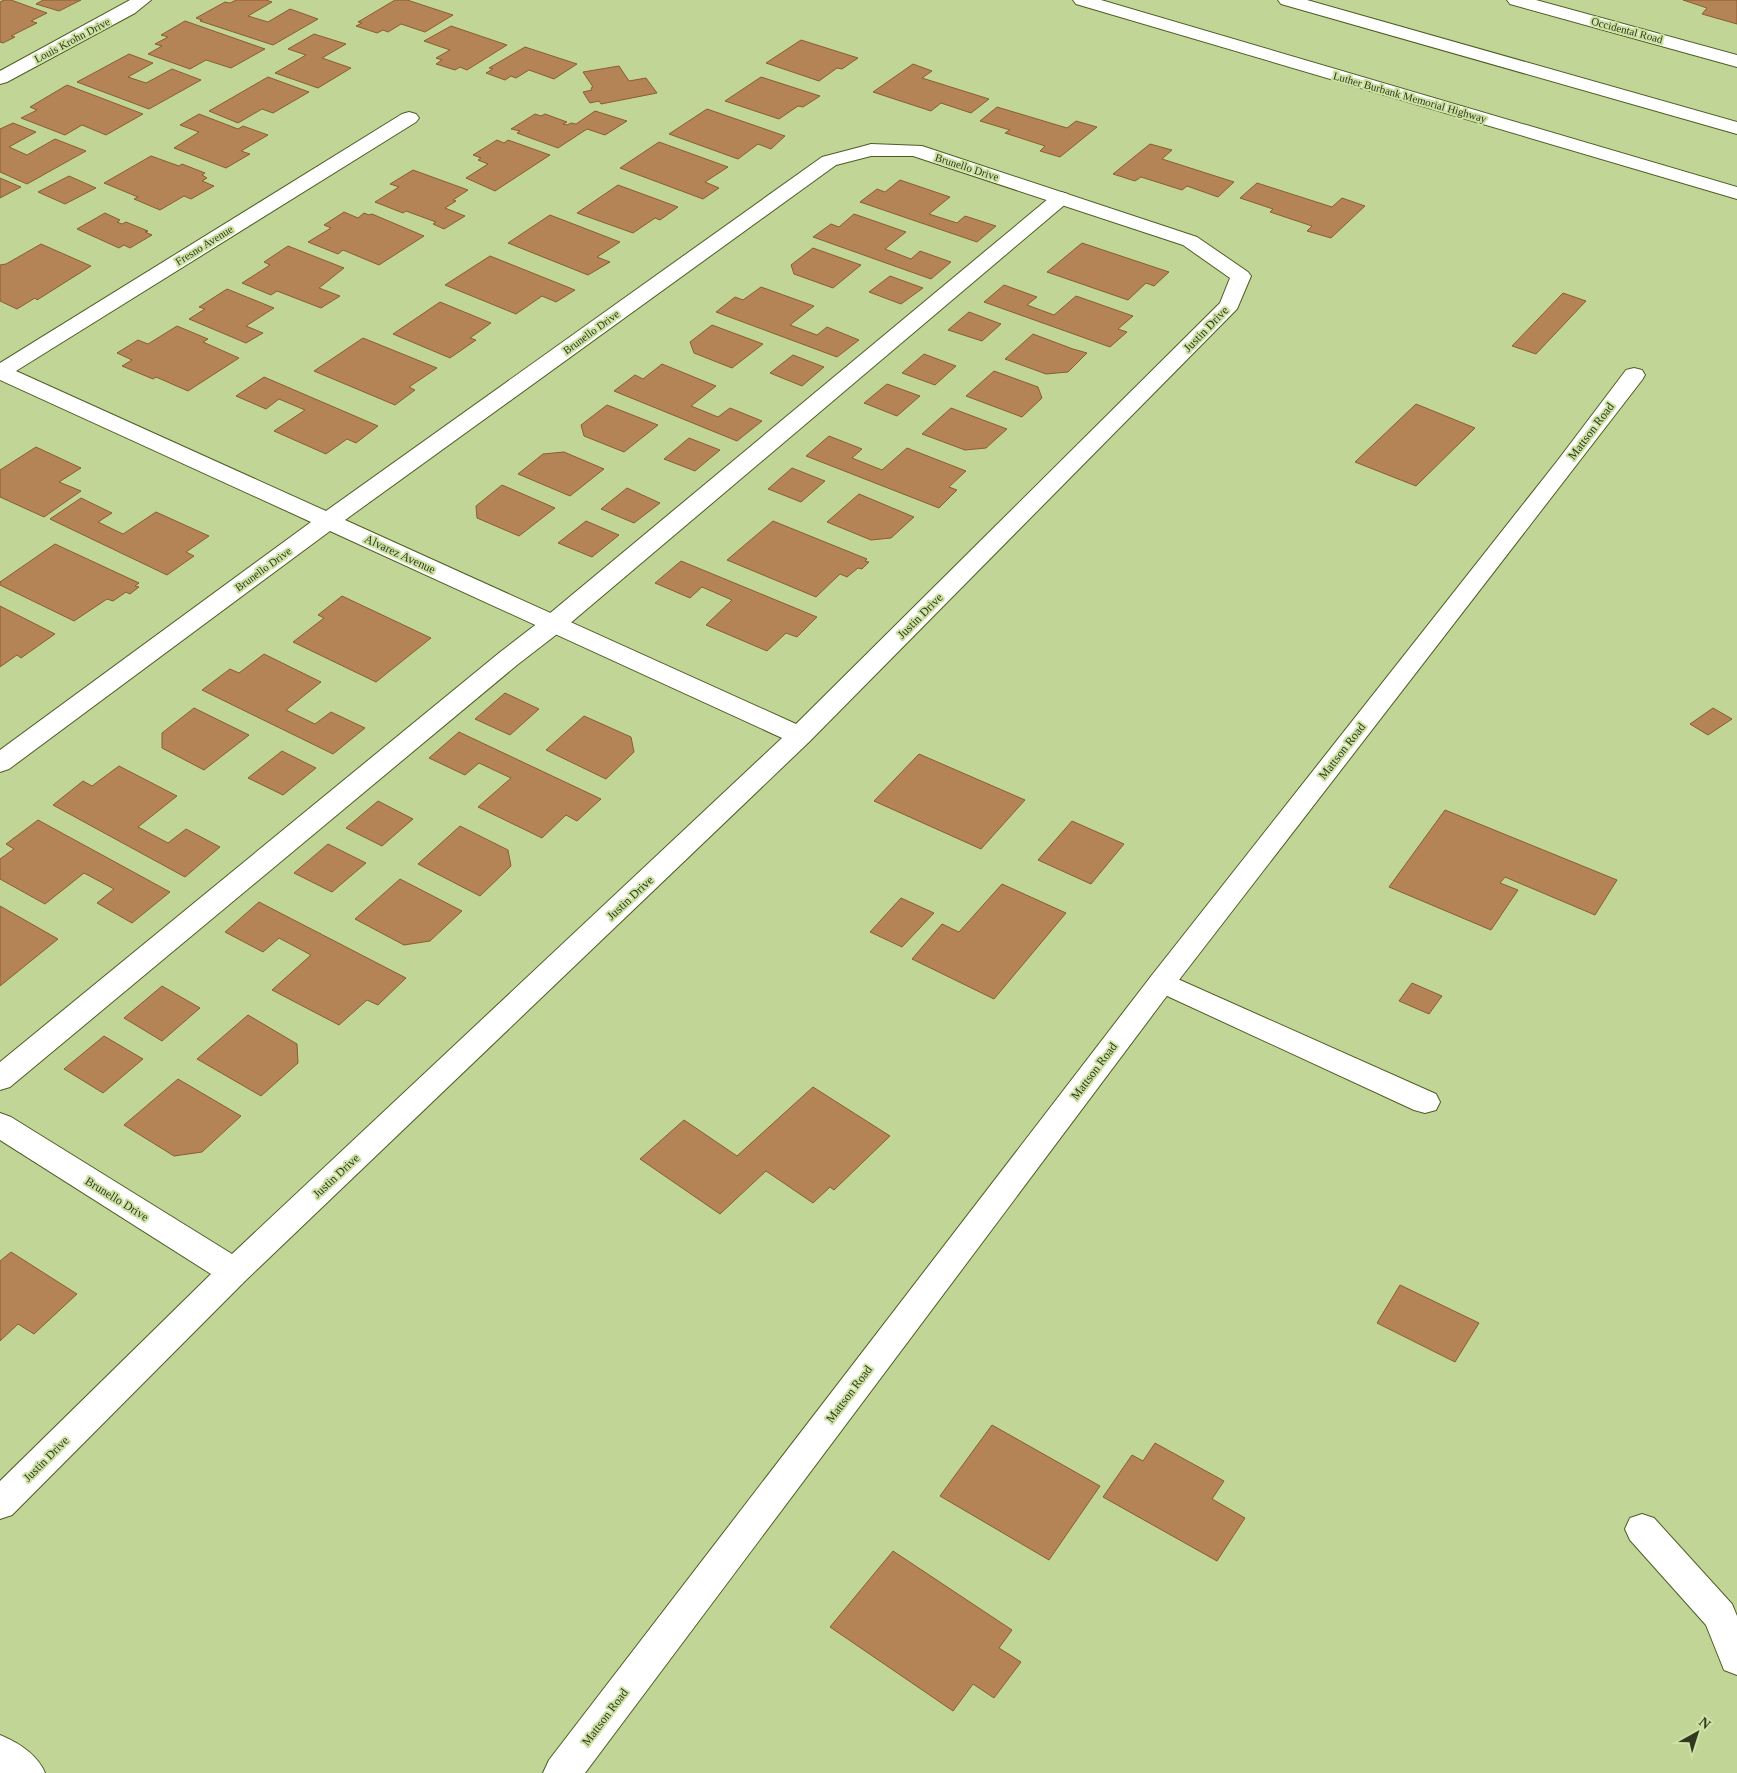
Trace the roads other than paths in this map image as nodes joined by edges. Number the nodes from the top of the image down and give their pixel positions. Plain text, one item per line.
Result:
1 (142, 0) edge
2 (1082, 0) edge
3 (1287, 0) edge
4 (1516, 0) edge
5 (1737, 61) edge
6 (0, 78) edge
7 (408, 118) dead end
8 (1737, 128) edge
9 (1737, 193) edge
10 (1061, 198) junction
11 (1241, 276) joint
12 (0, 372) edge
13 (1634, 375) dead end
14 (328, 521) junction
15 (552, 625) junction
16 (800, 736) junction
17 (0, 763) edge
18 (1162, 982) junction
19 (0, 1079) edge
20 (1425, 1102) dead end
21 (0, 1125) edge
22 (234, 1272) junction
23 (0, 1504) edge
24 (1642, 1529) dead end
25 (1737, 1658) edge
26 (0, 1753) edge
27 (26, 1773) edge
28 (562, 1773) edge

1 - 6 main road, Louis Krohn Drive
2 - 9 main road, Luther Burbank Memorial Highway
3 - 8 main road
4 - 5 main road, Occidental Road
7 - 12 main road, Fresno Avenue
10 - 11 main road, Brunello Drive
10 - 14 main road, Brunello Drive
10 - 15 main road
11 - 16 main road, Justin Drive
12 - 14 main road, Alvarez Avenue
13 - 18 main road, Mattson Road
14 - 15 main road, Alvarez Avenue
14 - 17 main road, Brunello Drive
15 - 16 main road, Alvarez Avenue
15 - 19 main road
16 - 22 main road, Justin Drive
18 - 20 main road
18 - 28 main road, Mattson Road
21 - 22 main road, Brunello Drive
22 - 23 main road, Justin Drive
24 - 25 main road
26 - 27 main road

